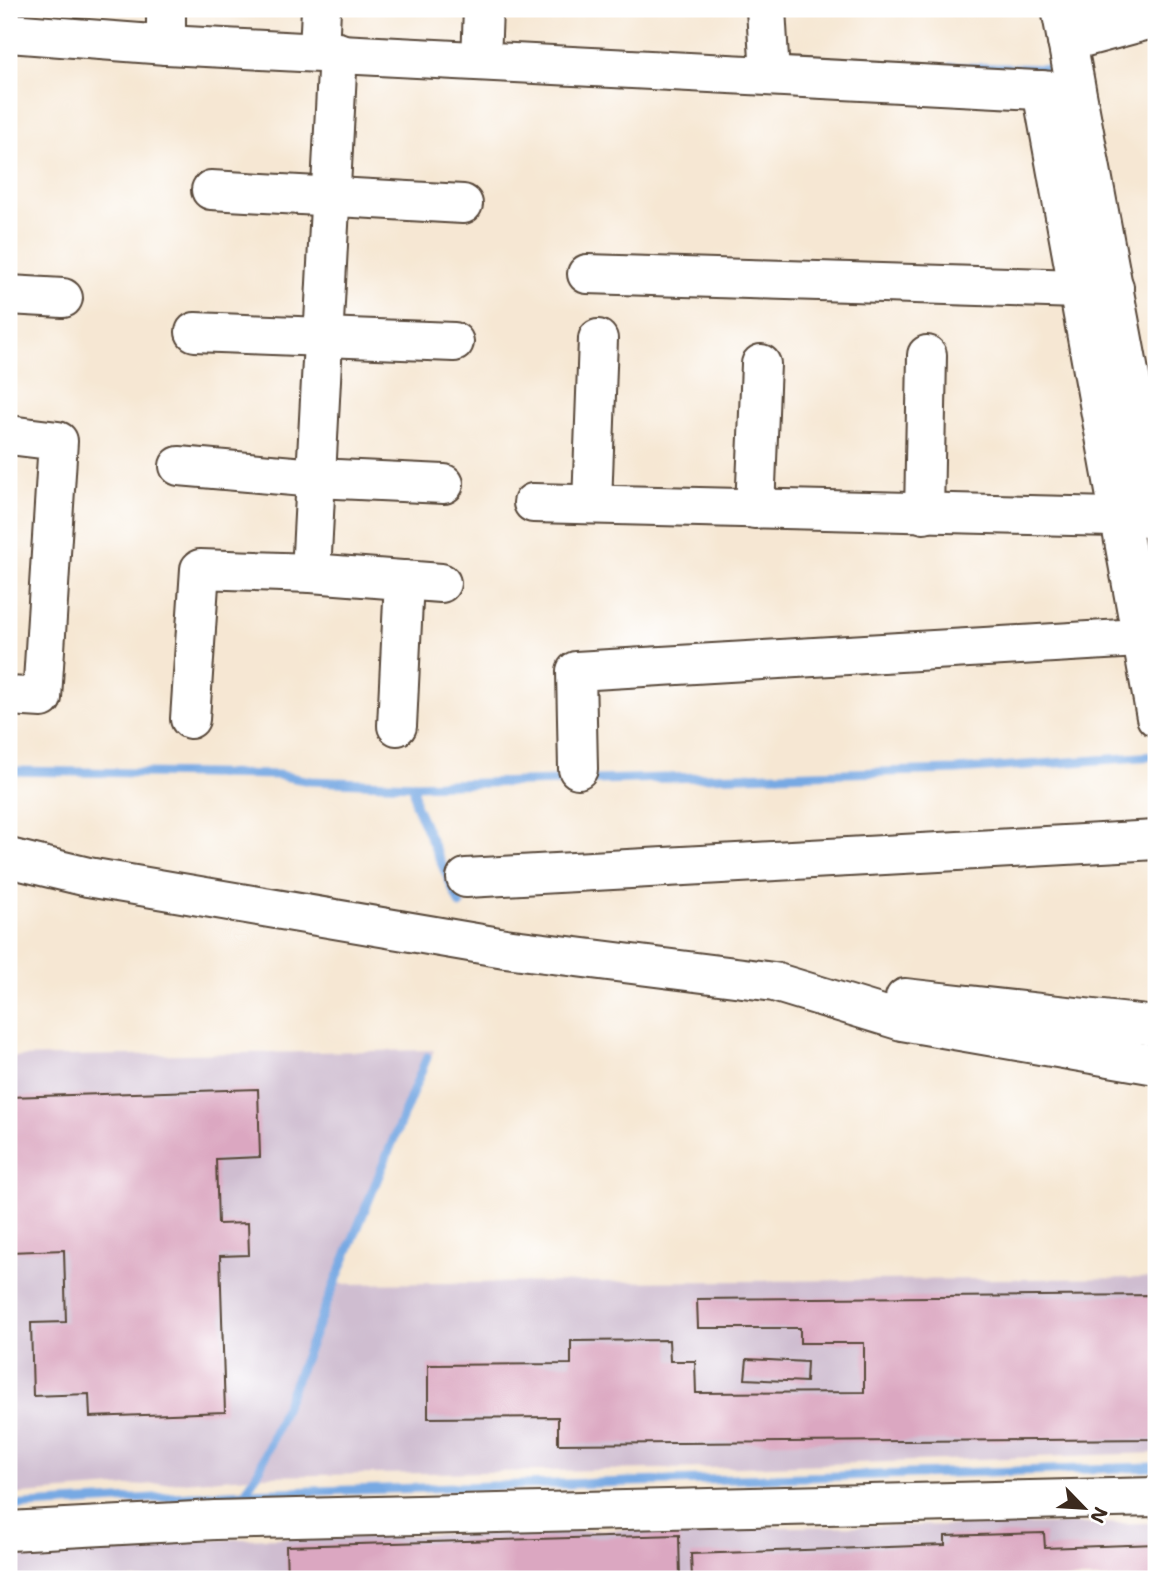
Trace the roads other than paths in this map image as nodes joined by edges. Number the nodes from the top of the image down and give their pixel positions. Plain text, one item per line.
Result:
1 (766, 9) edge
2 (1156, 19) edge
3 (1064, 25) edge
4 (166, 27) edge
5 (9, 33) edge
6 (323, 36) edge
7 (482, 39) edge
8 (770, 76) junction
9 (1058, 91) junction
10 (211, 190) dead end
11 (330, 197) junction
12 (463, 204) dead end
13 (587, 274) dead end
14 (1096, 288) junction
15 (9, 295) edge
16 (62, 299) dead end
17 (195, 332) dead end
18 (323, 338) junction
19 (598, 340) dead end
20 (454, 342) dead end
21 (927, 355) dead end
22 (761, 364) dead end
23 (9, 435) edge
24 (179, 466) dead end
25 (316, 478) junction
26 (444, 484) dead end
27 (533, 503) dead end
28 (592, 504) junction
29 (755, 509) junction
30 (924, 514) junction
31 (1142, 518) edge
32 (311, 573) junction
33 (1149, 637) edge
34 (9, 696) edge
35 (1156, 717) edge
36 (190, 719) dead end
37 (397, 726) dead end
38 (578, 769) dead end
39 (1156, 840) edge
40 (9, 858) edge
41 (466, 878) dead end
42 (897, 997) dead end
43 (1156, 1026) edge
44 (1156, 1065) edge
45 (1156, 1497) edge
46 (9, 1531) edge

1 - 8 street
2 - 3 street
3 - 9 street
4 - 5 street
4 - 6 street
6 - 7 street
6 - 11 street
7 - 8 street
8 - 9 street
9 - 14 street
10 - 11 street
11 - 12 street
11 - 18 street
13 - 14 street
14 - 31 street
15 - 16 street
17 - 18 street
18 - 20 street
18 - 25 street
19 - 28 street
21 - 30 street
22 - 29 street
23 - 34 street
24 - 25 street
25 - 26 street
25 - 32 street
27 - 28 street
28 - 29 street
29 - 30 street
30 - 31 street
31 - 33 street
32 - 36 street
32 - 37 street
33 - 35 street
33 - 38 street
39 - 41 street
40 - 44 street
42 - 43 street
45 - 46 street

